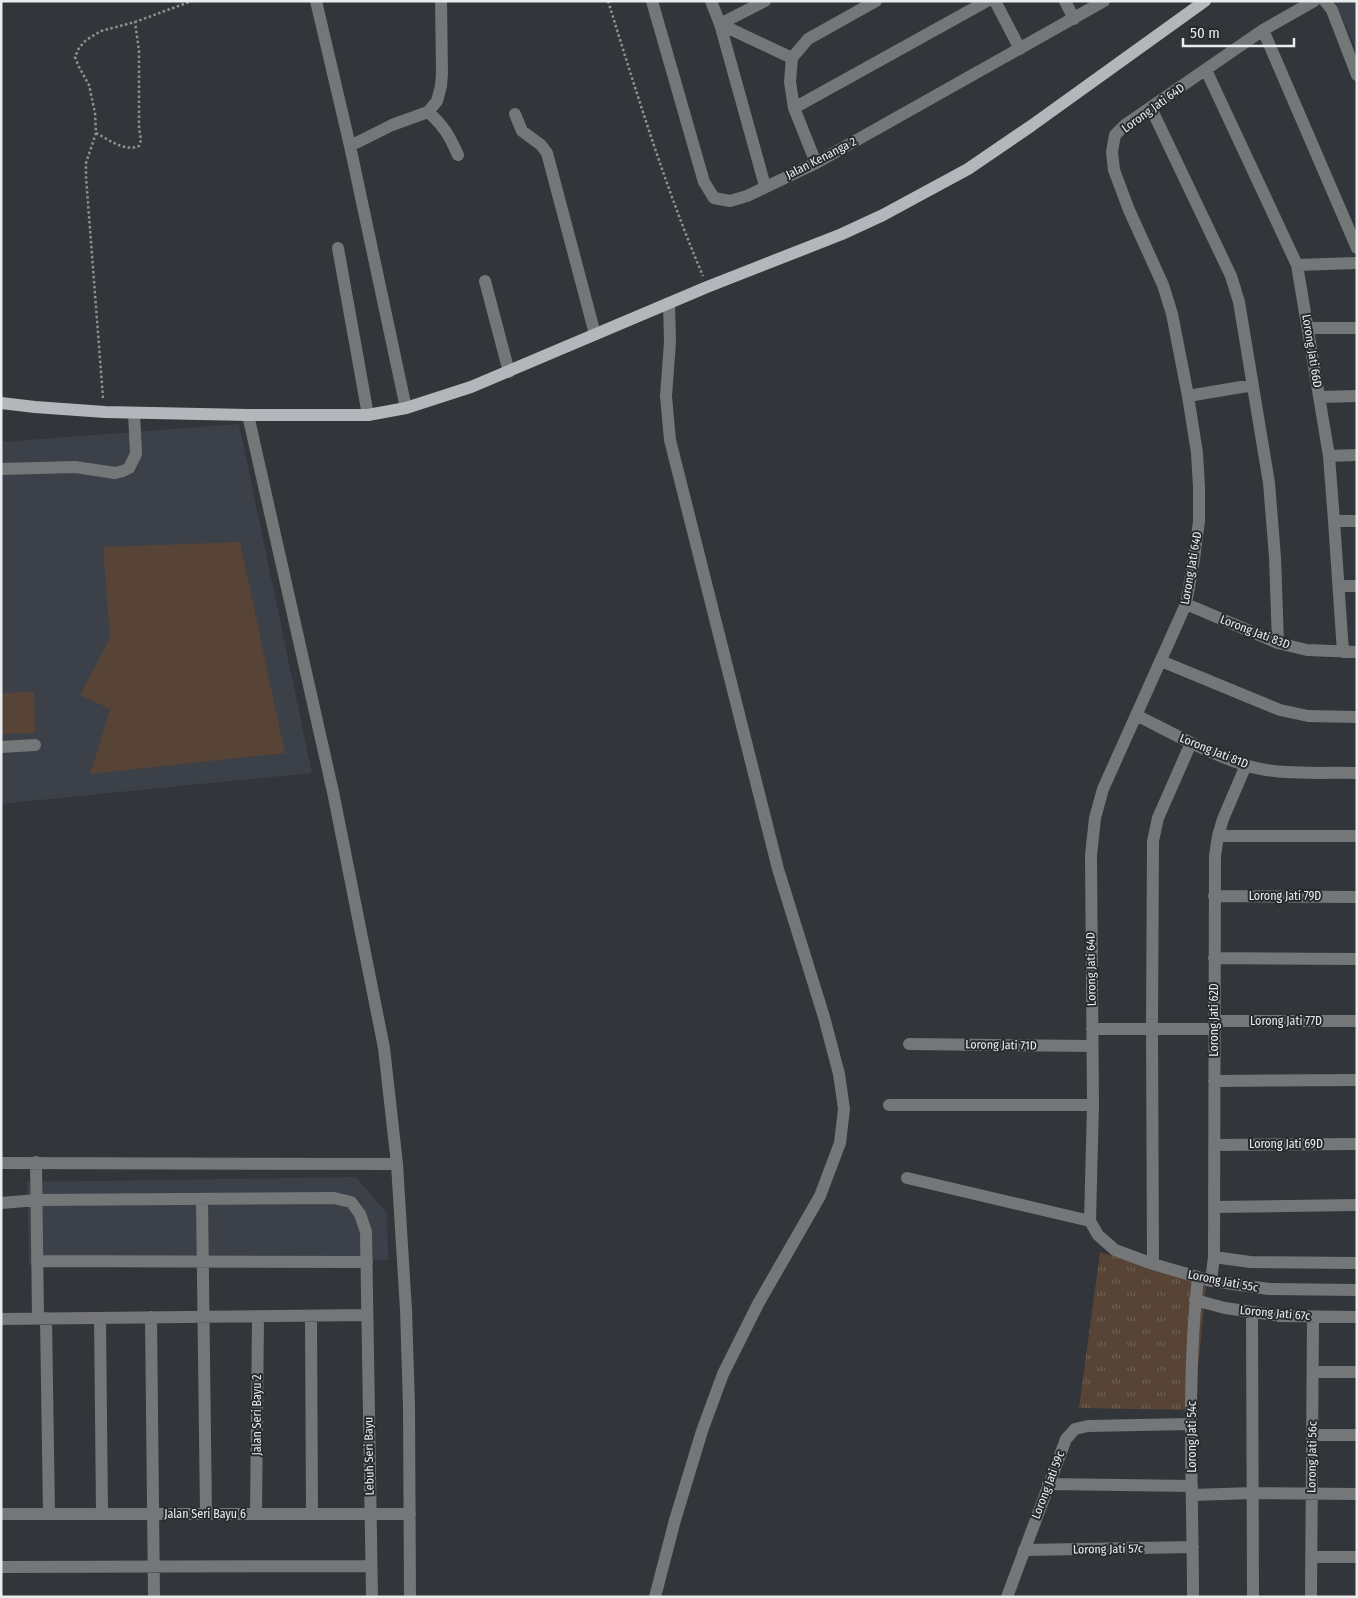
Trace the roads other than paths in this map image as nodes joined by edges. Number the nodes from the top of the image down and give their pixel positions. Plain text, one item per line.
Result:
1 (316, 1) edge
2 (441, 1) edge
3 (652, 1) edge
4 (710, 1) edge
5 (765, 1) edge
6 (876, 1) edge
7 (987, 1) edge
8 (995, 1) edge
9 (1065, 1) edge
10 (1104, 1) edge
11 (1205, 1) edge
12 (1314, 1) edge
13 (1325, 1) edge
14 (1074, 19) junction
15 (720, 24) junction
16 (1263, 30) junction
17 (1020, 49) junction
18 (792, 58) junction
19 (1206, 70) junction
20 (1357, 75) edge
21 (794, 108) junction
22 (1151, 108) junction
23 (428, 112) junction
24 (515, 114) dead end
25 (350, 146) junction
26 (458, 154) dead end
27 (816, 163) junction
28 (765, 186) junction
29 (338, 248) dead end
30 (1357, 248) edge
31 (1357, 263) edge
32 (1296, 264) junction
33 (485, 281) dead end
34 (669, 303) junction
35 (1308, 328) junction
36 (1357, 328) edge
37 (595, 334) junction
38 (509, 372) junction
39 (1253, 384) junction
40 (1188, 396) junction
41 (1357, 396) edge
42 (1319, 398) junction
43 (1, 402) edge
44 (406, 408) junction
45 (134, 413) junction
46 (248, 415) junction
47 (368, 415) junction
48 (1357, 455) edge
49 (1329, 456) junction
50 (1, 468) edge
51 (1334, 521) junction
52 (1357, 521) edge
53 (1339, 586) junction
54 (1357, 586) edge
55 (1186, 604) junction
56 (1278, 643) junction
57 (1343, 652) junction
58 (1357, 652) edge
59 (1162, 661) junction
60 (1136, 715) junction
61 (1357, 717) edge
62 (1191, 743) junction
63 (35, 745) dead end
64 (1, 747) edge
65 (1246, 765) junction
66 (1357, 773) edge
67 (1218, 836) junction
68 (1357, 836) edge
69 (1214, 896) junction
70 (1357, 897) edge
71 (1214, 958) junction
72 (1357, 959) edge
73 (1357, 1021) edge
74 (1214, 1025) junction
75 (1152, 1028) junction
76 (1092, 1029) junction
77 (909, 1044) dead end
78 (1092, 1046) junction
79 (1214, 1080) junction
80 (1357, 1080) edge
81 (888, 1105) dead end
82 (1093, 1105) junction
83 (1357, 1144) edge
84 (1214, 1145) junction
85 (36, 1162) junction
86 (1, 1163) edge
87 (397, 1164) junction
88 (907, 1178) dead end
89 (202, 1199) junction
90 (37, 1200) junction
91 (1, 1203) edge
92 (1357, 1205) edge
93 (1214, 1207) junction
94 (1090, 1221) junction
95 (1214, 1257) junction
96 (37, 1261) junction
97 (203, 1261) junction
98 (367, 1262) junction
99 (1357, 1263) edge
100 (1153, 1264) junction
101 (1198, 1277) junction
102 (1211, 1281) junction
103 (1357, 1290) edge
104 (1195, 1300) junction
105 (1252, 1313) junction
106 (367, 1315) junction
107 (258, 1316) junction
108 (311, 1316) junction
109 (1313, 1316) junction
110 (1357, 1316) edge
111 (151, 1317) junction
112 (204, 1317) junction
113 (42, 1318) junction
114 (100, 1318) junction
115 (1, 1319) edge
116 (1313, 1372) junction
117 (1357, 1372) edge
118 (1191, 1424) junction
119 (1312, 1435) junction
120 (1357, 1435) edge
121 (1048, 1484) junction
122 (1192, 1490) junction
123 (1253, 1493) junction
124 (1311, 1493) junction
125 (1357, 1494) edge
126 (1, 1514) edge
127 (49, 1514) junction
128 (102, 1514) junction
129 (153, 1514) junction
130 (206, 1514) junction
131 (256, 1514) junction
132 (312, 1514) junction
133 (370, 1514) junction
134 (410, 1514) junction
135 (1193, 1547) junction
136 (1024, 1550) junction
137 (1311, 1557) junction
138 (1357, 1557) edge
139 (371, 1566) junction
140 (1, 1567) edge
141 (153, 1567) junction
142 (154, 1597) edge
143 (372, 1597) edge
144 (410, 1597) edge
145 (655, 1597) edge
146 (1007, 1597) edge
147 (1193, 1597) edge
148 (1253, 1597) edge
149 (1311, 1597) edge

1 - 25 street
2 - 23 street
3 - 28 street, Jalan Kenanga 2
4 - 15 street
5 - 15 street
6 - 18 street
7 - 21 street
8 - 17 street
9 - 14 street
10 - 14 street, Jalan Kenanga 2
11 - 34 main road
12 - 16 street, Lorong Jati 64D
13 - 20 street
14 - 17 street, Jalan Kenanga 2
15 - 18 street
15 - 28 street
16 - 19 street, Lorong Jati 64D
16 - 30 street
17 - 27 street, Jalan Kenanga 2
18 - 21 street
19 - 22 street, Lorong Jati 64D
19 - 32 street, Lorong Jati 66D
21 - 27 street
22 - 39 street
22 - 40 street, Lorong Jati 64D
23 - 25 street
23 - 26 street
24 - 37 street
25 - 44 street
27 - 28 street, Jalan Kenanga 2
29 - 47 street
31 - 32 street
32 - 35 street, Lorong Jati 66D
33 - 38 street
34 - 37 main road
34 - 145 street
35 - 36 street
35 - 42 street, Lorong Jati 66D
37 - 38 main road
38 - 44 main road
39 - 40 street
39 - 56 street
40 - 55 street, Lorong Jati 64D
41 - 42 street
42 - 49 street, Lorong Jati 66D
43 - 45 main road
44 - 47 main road
45 - 46 main road
45 - 50 street
46 - 47 main road
46 - 87 street
48 - 49 street
49 - 51 street, Lorong Jati 66D
51 - 52 street
51 - 53 street, Lorong Jati 66D
53 - 54 street
53 - 57 street, Lorong Jati 66D
55 - 56 street, Lorong Jati 83D
55 - 59 street, Lorong Jati 64D
56 - 57 street, Lorong Jati 83D
57 - 58 street, Lorong Jati 83D
59 - 60 street, Lorong Jati 64D
59 - 61 street
60 - 62 street, Lorong Jati 81D
60 - 76 street, Lorong Jati 64D
62 - 65 street, Lorong Jati 81D
62 - 75 street
63 - 64 street
65 - 66 street, Lorong Jati 81D
65 - 67 street, Lorong Jati 62D
67 - 68 street
67 - 69 street, Lorong Jati 62D
69 - 70 street, Lorong Jati 79D
69 - 71 street, Lorong Jati 62D
71 - 72 street
71 - 74 street, Lorong Jati 62D
73 - 74 street, Lorong Jati 77D
74 - 75 street, Lorong Jati 77D
74 - 79 street, Lorong Jati 62D
75 - 76 street, Lorong Jati 77D
75 - 100 street
76 - 78 street, Lorong Jati 64D
77 - 78 street, Lorong Jati 71D
78 - 82 street, Lorong Jati 64D
79 - 80 street
79 - 84 street, Lorong Jati 62D
81 - 82 street
82 - 94 street, Lorong Jati 64D
83 - 84 street, Lorong Jati 69D
84 - 93 street, Lorong Jati 62D
85 - 86 street
85 - 87 street
85 - 90 street
87 - 134 street
88 - 94 street
89 - 90 street
89 - 97 street
89 - 98 street, Lebuh Seri Bayu
90 - 91 street
90 - 96 street
92 - 93 street
93 - 95 street, Lorong Jati 62D
94 - 100 street, Lorong Jati 55c
95 - 99 street
95 - 102 street, Lorong Jati 62D
96 - 97 street
96 - 113 street
97 - 98 street
97 - 112 street
98 - 106 street, Lebuh Seri Bayu
100 - 101 street, Lorong Jati 55c
101 - 102 street, Lorong Jati 55c
101 - 104 street, Lorong Jati 54c
102 - 103 street, Lorong Jati 55c
104 - 105 street, Lorong Jati 67c
104 - 118 street, Lorong Jati 54c
105 - 109 street, Lorong Jati 67c
105 - 123 street
106 - 108 street
106 - 133 street, Lebuh Seri Bayu
107 - 108 street
107 - 112 street
107 - 131 street, Jalan Seri Bayu 2
108 - 132 street
109 - 110 street, Lorong Jati 67c
109 - 116 street, Lorong Jati 56c
111 - 112 street
111 - 114 street
111 - 129 street
112 - 130 street
113 - 114 street
113 - 115 street
113 - 127 street
114 - 128 street
116 - 117 street
116 - 119 street, Lorong Jati 56c
118 - 121 street, Lorong Jati 59c
118 - 122 street, Lorong Jati 54c
119 - 120 street
119 - 124 street, Lorong Jati 56c
121 - 122 street
121 - 136 street, Lorong Jati 59c
122 - 123 street
122 - 135 street, Lorong Jati 54c
123 - 124 street
123 - 148 street
124 - 125 street
124 - 137 street, Lorong Jati 56c
126 - 127 street, Jalan Seri Bayu 6
127 - 128 street, Jalan Seri Bayu 6
128 - 129 street, Jalan Seri Bayu 6
129 - 130 street, Jalan Seri Bayu 6
129 - 141 street
130 - 131 street, Jalan Seri Bayu 6
131 - 132 street, Jalan Seri Bayu 6
132 - 133 street, Jalan Seri Bayu 6
133 - 134 street, Jalan Seri Bayu 6
133 - 139 street, Lebuh Seri Bayu
134 - 144 street
135 - 136 street, Lorong Jati 57c
135 - 147 street, Lorong Jati 54c
136 - 146 street, Lorong Jati 59c
137 - 138 street
137 - 149 street, Lorong Jati 56c
139 - 141 street
139 - 143 street, Lebuh Seri Bayu
140 - 141 street
141 - 142 street

